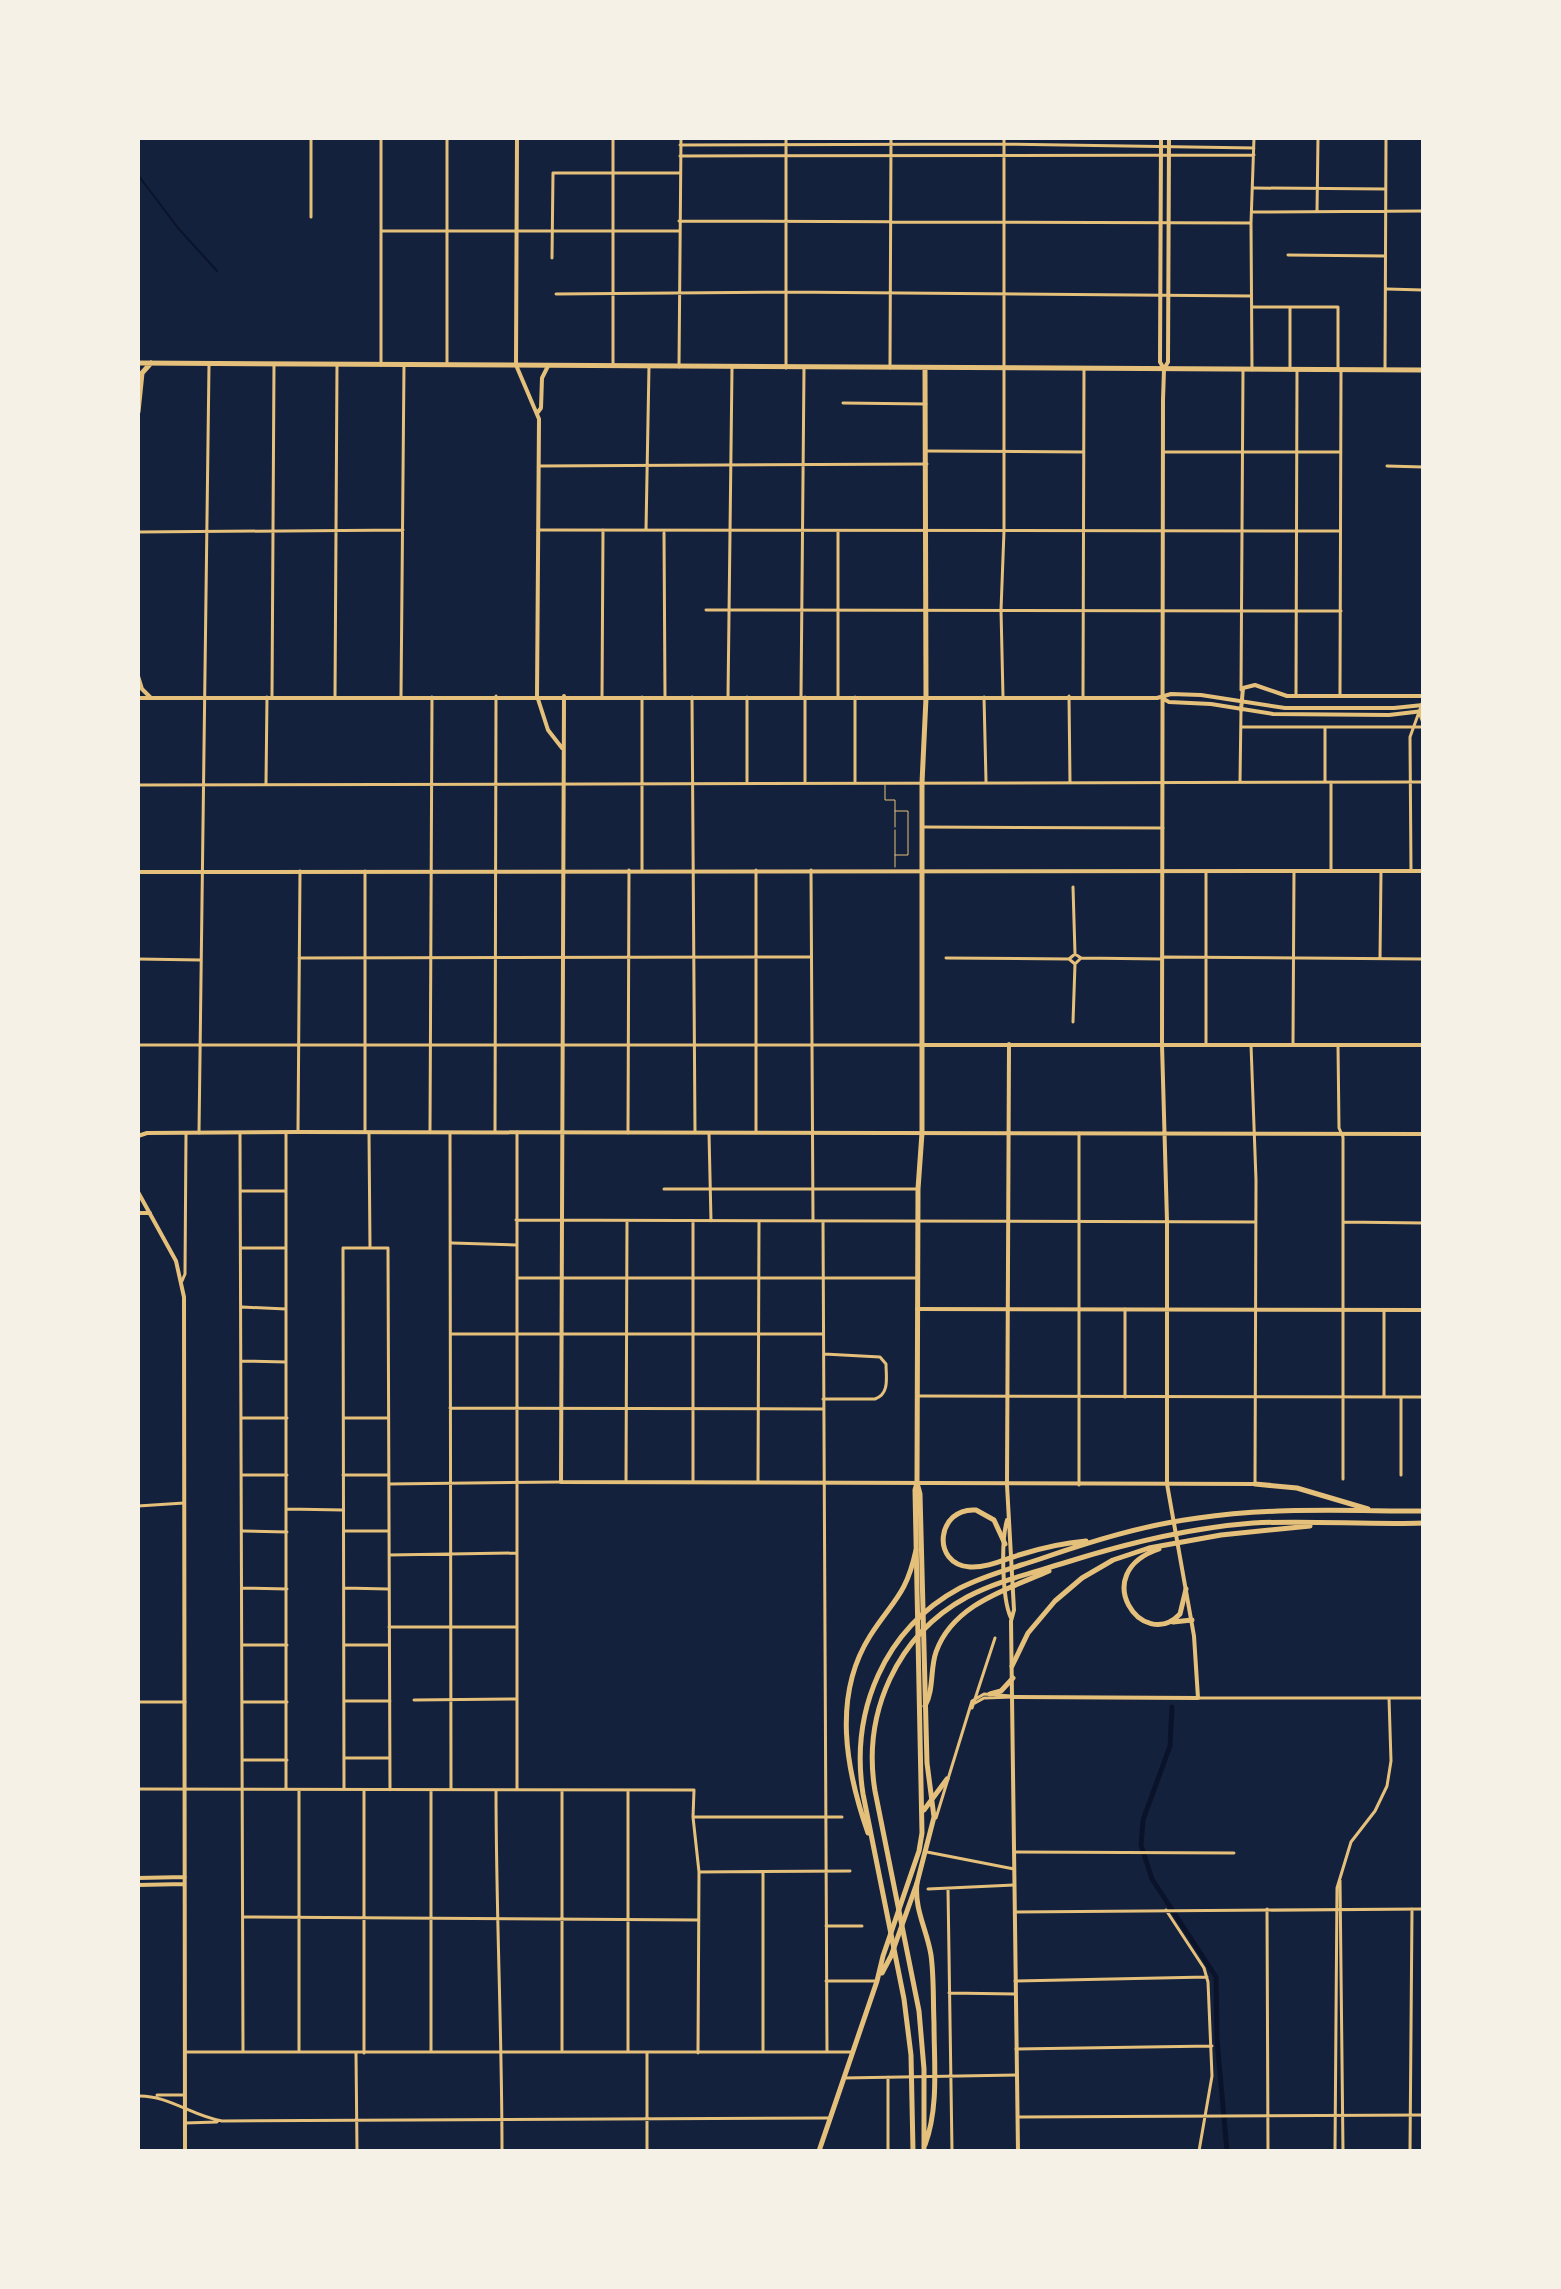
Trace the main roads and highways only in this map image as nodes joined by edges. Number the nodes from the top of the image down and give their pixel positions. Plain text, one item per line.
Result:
1 (138, 363) edge
2 (151, 363) junction
3 (925, 368) junction
4 (1423, 370) edge
5 (138, 411) edge
6 (917, 1483) junction
7 (1255, 1484) road end
8 (1381, 1511) junction
9 (1423, 1511) edge
10 (1423, 1523) edge
11 (1320, 1524) junction
12 (1099, 1540) junction
13 (1189, 1541) junction
14 (1008, 1543) road end
15 (916, 1550) junction
16 (1072, 1560) junction
17 (1186, 1589) road end
18 (1192, 1620) road end
19 (1166, 1623) junction
20 (1012, 1666) road end
21 (1013, 1678) road end
22 (990, 1694) road end
23 (925, 1706) junction
24 (928, 1778) junction
25 (932, 1798) junction
26 (922, 1814) junction
27 (875, 1854) junction
28 (917, 1883) junction
29 (877, 1981) junction
30 (924, 2150) edge
31 (819, 2151) edge
32 (913, 2151) edge

1 - 2 main road
2 - 3 main road
2 - 5 main road
3 - 4 main road
3 - 6 main road
6 - 15 main road
6 - 23 main road
7 - 8 main road
8 - 9 main road
8 - 12 main road
10 - 11 main road
11 - 13 main road
11 - 16 main road
12 - 14 main road
12 - 27 main road
13 - 19 main road
13 - 20 main road
15 - 26 main road
15 - 27 main road
16 - 23 main road
16 - 30 main road
17 - 19 main road
18 - 19 main road
21 - 22 main road
23 - 24 main road
24 - 25 main road
24 - 25 main road
25 - 26 main road
25 - 28 main road
26 - 29 main road
27 - 32 main road
28 - 29 main road
28 - 30 main road
29 - 31 main road

